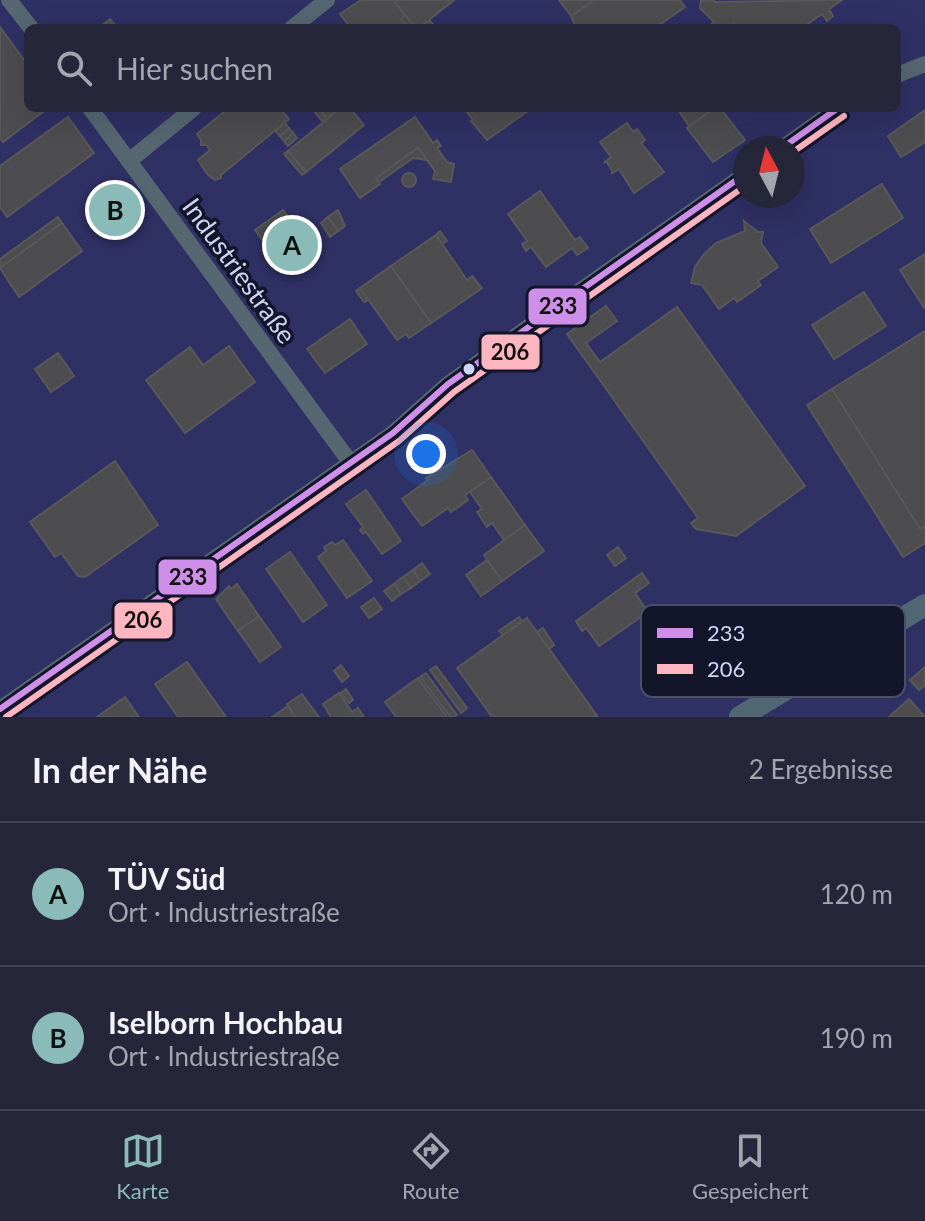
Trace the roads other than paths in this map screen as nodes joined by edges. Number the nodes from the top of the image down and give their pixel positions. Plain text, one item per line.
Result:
1 (9, 0) edge
2 (327, 0) edge
3 (28, 24) edge
4 (297, 24) edge
5 (925, 64) edge
6 (901, 73) edge
7 (93, 112) edge
8 (189, 112) edge
9 (832, 112) edge
10 (799, 136) edge
11 (129, 161) junction
12 (733, 182) edge
13 (350, 462) junction
14 (925, 605) edge
15 (905, 617) edge
16 (925, 618) edge
17 (905, 630) edge
18 (773, 697) edge
19 (796, 697) edge
20 (0, 709) edge
21 (740, 717) edge
22 (763, 717) edge

1 - 3 street
2 - 4 street
5 - 6 street
7 - 11 street, Industriestraße
8 - 11 street
9 - 10 street
11 - 13 street, Industriestraße
12 - 13 street
13 - 20 street
14 - 15 street
16 - 17 street
18 - 21 street
19 - 22 street

